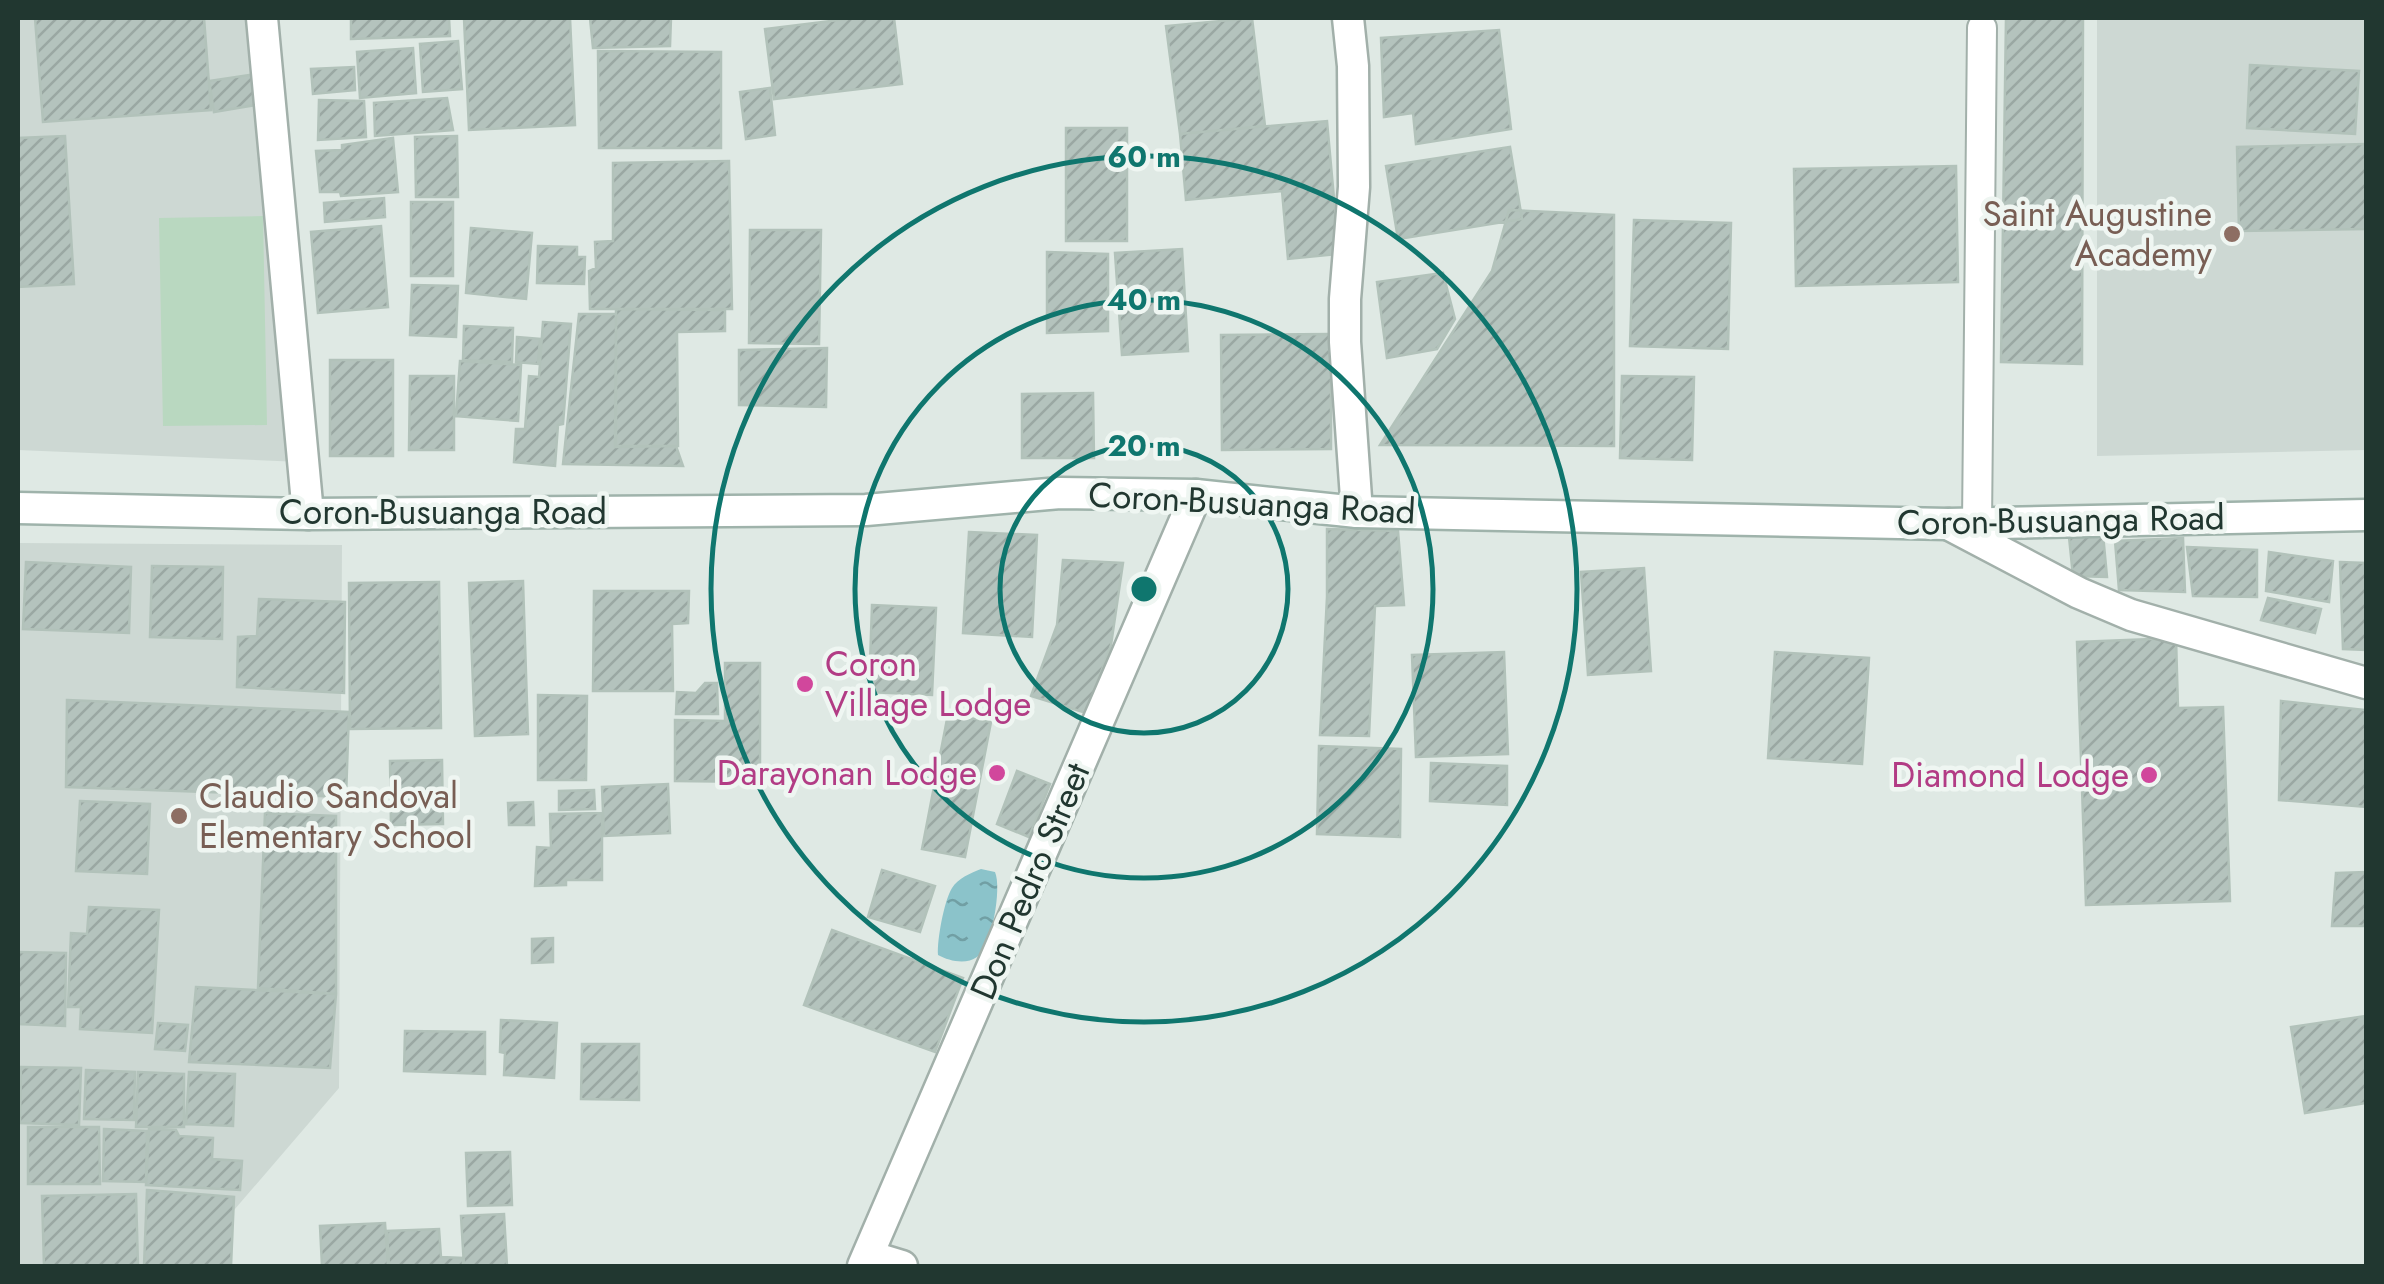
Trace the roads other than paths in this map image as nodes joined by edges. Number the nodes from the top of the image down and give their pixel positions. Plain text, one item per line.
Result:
1 (262, 18) edge
2 (1348, 18) edge
3 (1982, 28) dead end
4 (1196, 495) junction
5 (18, 508) edge
6 (1357, 512) junction
7 (308, 514) junction
8 (2366, 515) edge
9 (1962, 524) junction
10 (2366, 683) edge
11 (866, 1261) edge
12 (902, 1266) edge

1 - 7 main road
2 - 6 main road
3 - 9 lane
4 - 6 main road, Coron-Busuanga Road
4 - 7 main road, Coron-Busuanga Road
4 - 11 main road, Don Pedro Street
5 - 7 main road, Coron-Busuanga Road
6 - 9 main road, Coron-Busuanga Road
8 - 9 main road, Coron-Busuanga Road
9 - 10 main road
11 - 12 main road

